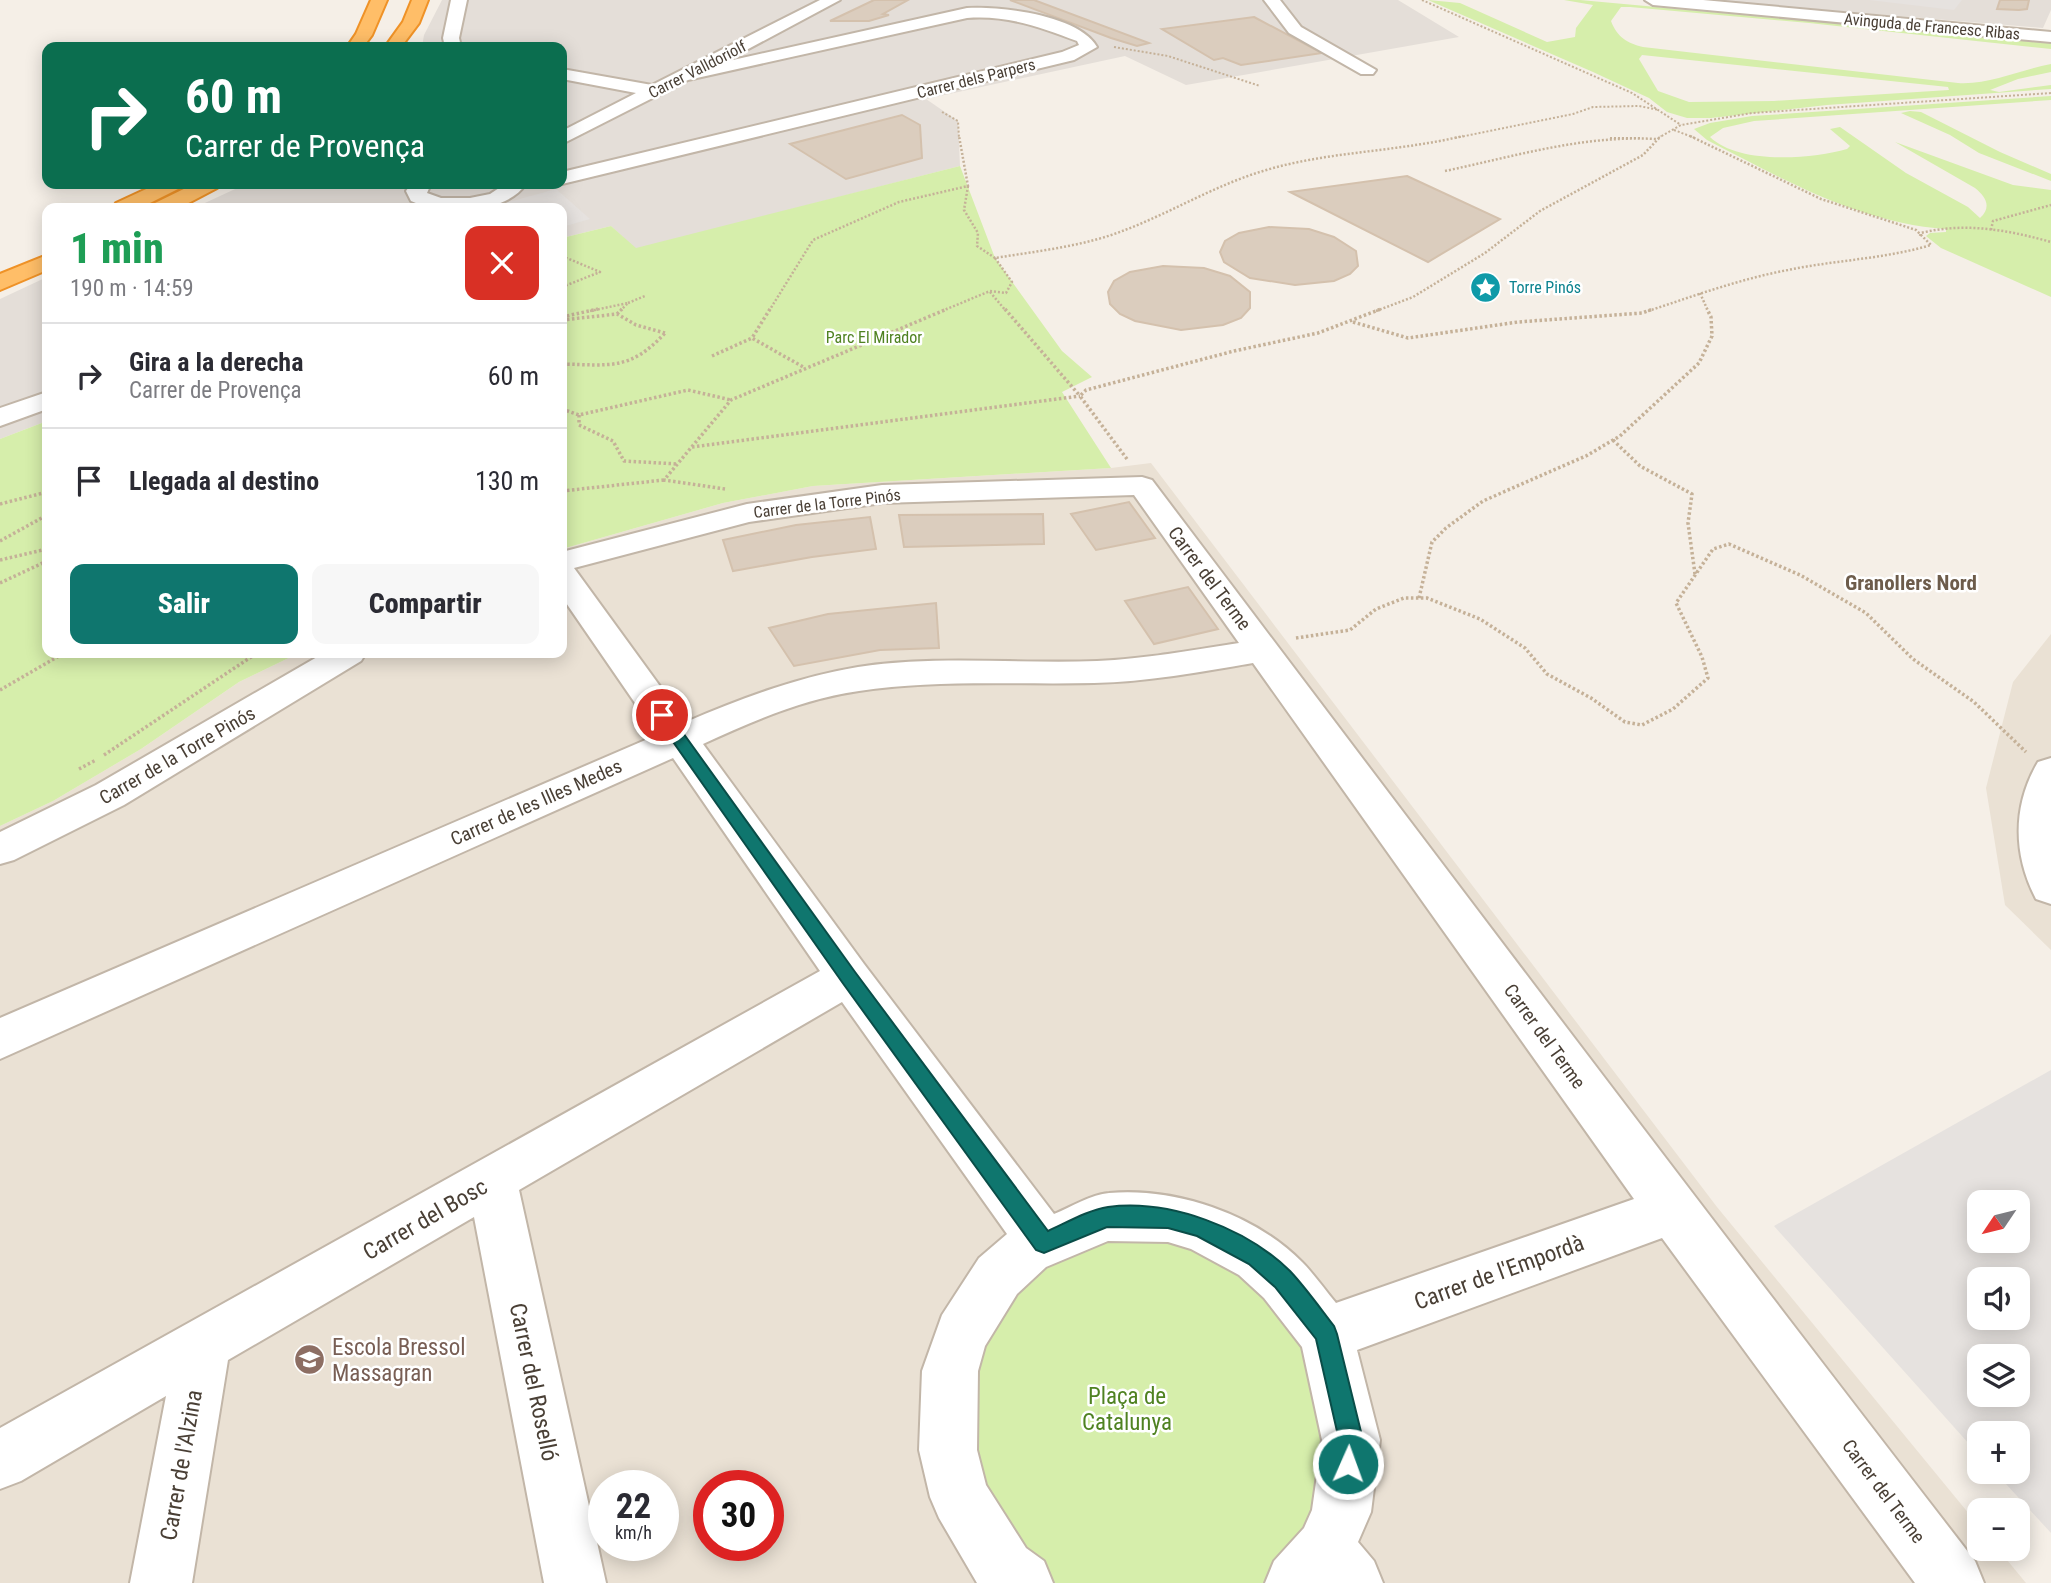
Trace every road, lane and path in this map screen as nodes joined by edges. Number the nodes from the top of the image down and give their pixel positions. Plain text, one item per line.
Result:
1 (360, 0) edge
2 (379, 0) edge
3 (402, 0) edge
4 (420, 0) edge
5 (460, 0) edge
6 (1272, 0) edge
7 (1422, 0) edge
8 (1653, 0) edge
9 (1765, 0) edge
10 (788, 2) dead end
11 (827, 3) edge
12 (1843, 3) edge
13 (2040, 21) edge
14 (2051, 37) edge
15 (360, 41) edge
16 (392, 42) edge
17 (396, 42) edge
18 (452, 42) edge
19 (746, 44) junction
20 (1089, 47) junction
21 (794, 51) junction
22 (1367, 70) dead end
23 (567, 75) edge
24 (684, 76) junction
25 (1260, 86) dead end
26 (655, 91) junction
27 (2051, 93) edge
28 (938, 110) dead end
29 (1659, 110) junction
30 (1681, 125) junction
31 (1673, 130) junction
32 (567, 135) edge
33 (1657, 139) junction
34 (1444, 171) dead end
35 (567, 177) edge
36 (968, 186) junction
37 (163, 189) edge
38 (200, 189) edge
39 (509, 189) edge
40 (420, 198) edge
41 (134, 203) edge
42 (173, 203) edge
43 (453, 203) edge
44 (477, 203) edge
45 (2051, 205) edge
46 (1990, 230) junction
47 (1920, 236) junction
48 (2051, 242) edge
49 (42, 246) edge
50 (567, 258) edge
51 (995, 258) junction
52 (0, 264) edge
53 (42, 264) edge
54 (0, 283) edge
55 (567, 285) edge
56 (990, 291) junction
57 (1700, 293) junction
58 (645, 296) dead end
59 (628, 303) junction
60 (617, 314) junction
61 (567, 318) edge
62 (567, 319) edge
63 (1353, 321) junction
64 (752, 338) junction
65 (712, 356) dead end
66 (567, 364) edge
67 (806, 369) junction
68 (1080, 396) junction
69 (731, 400) junction
70 (42, 402) edge
71 (567, 410) edge
72 (579, 415) junction
73 (0, 418) edge
74 (1613, 440) junction
75 (692, 447) junction
76 (678, 464) junction
77 (664, 480) junction
78 (1142, 486) junction
79 (729, 489) dead end
80 (567, 490) edge
81 (42, 493) edge
82 (0, 504) edge
83 (42, 519) edge
84 (0, 541) edge
85 (42, 550) edge
86 (0, 561) edge
87 (567, 561) edge
88 (42, 563) edge
89 (1695, 575) junction
90 (567, 581) edge
91 (0, 583) edge
92 (1419, 598) junction
93 (1260, 645) junction
94 (55, 658) edge
95 (250, 658) edge
96 (341, 658) edge
97 (0, 690) edge
98 (679, 739) junction
99 (70, 774) dead end
100 (2050, 774) edge
101 (0, 849) edge
102 (2051, 888) edge
103 (848, 977) junction
104 (0, 1039) edge
105 (492, 1181) junction
106 (1672, 1210) junction
107 (1044, 1242) junction
108 (1326, 1334) junction
109 (202, 1346) junction
110 (0, 1460) edge
111 (1324, 1572) edge
112 (1007, 1579) edge
113 (161, 1583) edge
114 (575, 1583) edge
115 (1953, 1583) edge

1 - 15 highway
2 - 15 highway
3 - 16 highway
4 - 17 highway
5 - 18 street
6 - 22 street
7 - 29 path
8 - 14 street, Avinguda de Francesc Ribas
9 - 12 street
10 - 11 street
11 - 19 street, Carrer Valldoriolf
12 - 13 street
19 - 21 street
19 - 24 street, Carrer Valldoriolf
20 - 21 street
20 - 25 path
20 - 35 street, Carrer dels Parpers
21 - 24 street
23 - 26 street
24 - 26 street, Carrer Valldoriolf
26 - 32 street, Carrer Valldoriolf
27 - 30 path
28 - 36 path
29 - 30 path
29 - 51 path
30 - 31 path
31 - 33 path
31 - 47 path
33 - 34 path
33 - 63 path
36 - 51 path
36 - 64 path
37 - 41 highway
38 - 42 highway
39 - 44 street
40 - 43 street
45 - 46 path
46 - 47 path
46 - 48 path
47 - 57 path
49 - 52 highway
50 - 55 path
51 - 56 path
53 - 54 highway
56 - 67 path
56 - 68 path
57 - 63 path
57 - 74 path
58 - 59 path
59 - 60 path
59 - 61 path
60 - 62 path
60 - 66 path
63 - 68 path
64 - 65 path
64 - 67 path
67 - 69 path
68 - 75 path
68 - 78 path
69 - 72 path
69 - 75 path
70 - 73 street
71 - 72 path
72 - 76 path
74 - 89 path
74 - 92 path
75 - 76 path
76 - 77 path
77 - 79 path
77 - 80 path
78 - 87 street, Carrer de la Torre Pinós
78 - 93 street, Carrer del Terme
81 - 82 path
83 - 84 path
85 - 86 path
88 - 91 path
89 - 92 path
89 - 100 path
90 - 98 street
92 - 93 path
93 - 98 street, Carrer de les Illes Medes
93 - 106 street, Carrer del Terme
94 - 97 path
95 - 99 path
96 - 101 street, Carrer de la Torre Pinós
98 - 103 street
98 - 104 street, Carrer de les Illes Medes
100 - 102 street
103 - 105 street, Carrer del Bosc
103 - 107 street
105 - 109 street, Carrer del Bosc
105 - 114 street, Carrer del Roselló
106 - 108 street, Carrer de l'Empordà
106 - 115 street, Carrer del Terme
107 - 108 street
107 - 112 street
108 - 111 street
109 - 110 street, Carrer del Bosc
109 - 113 street, Carrer de l'Alzina

